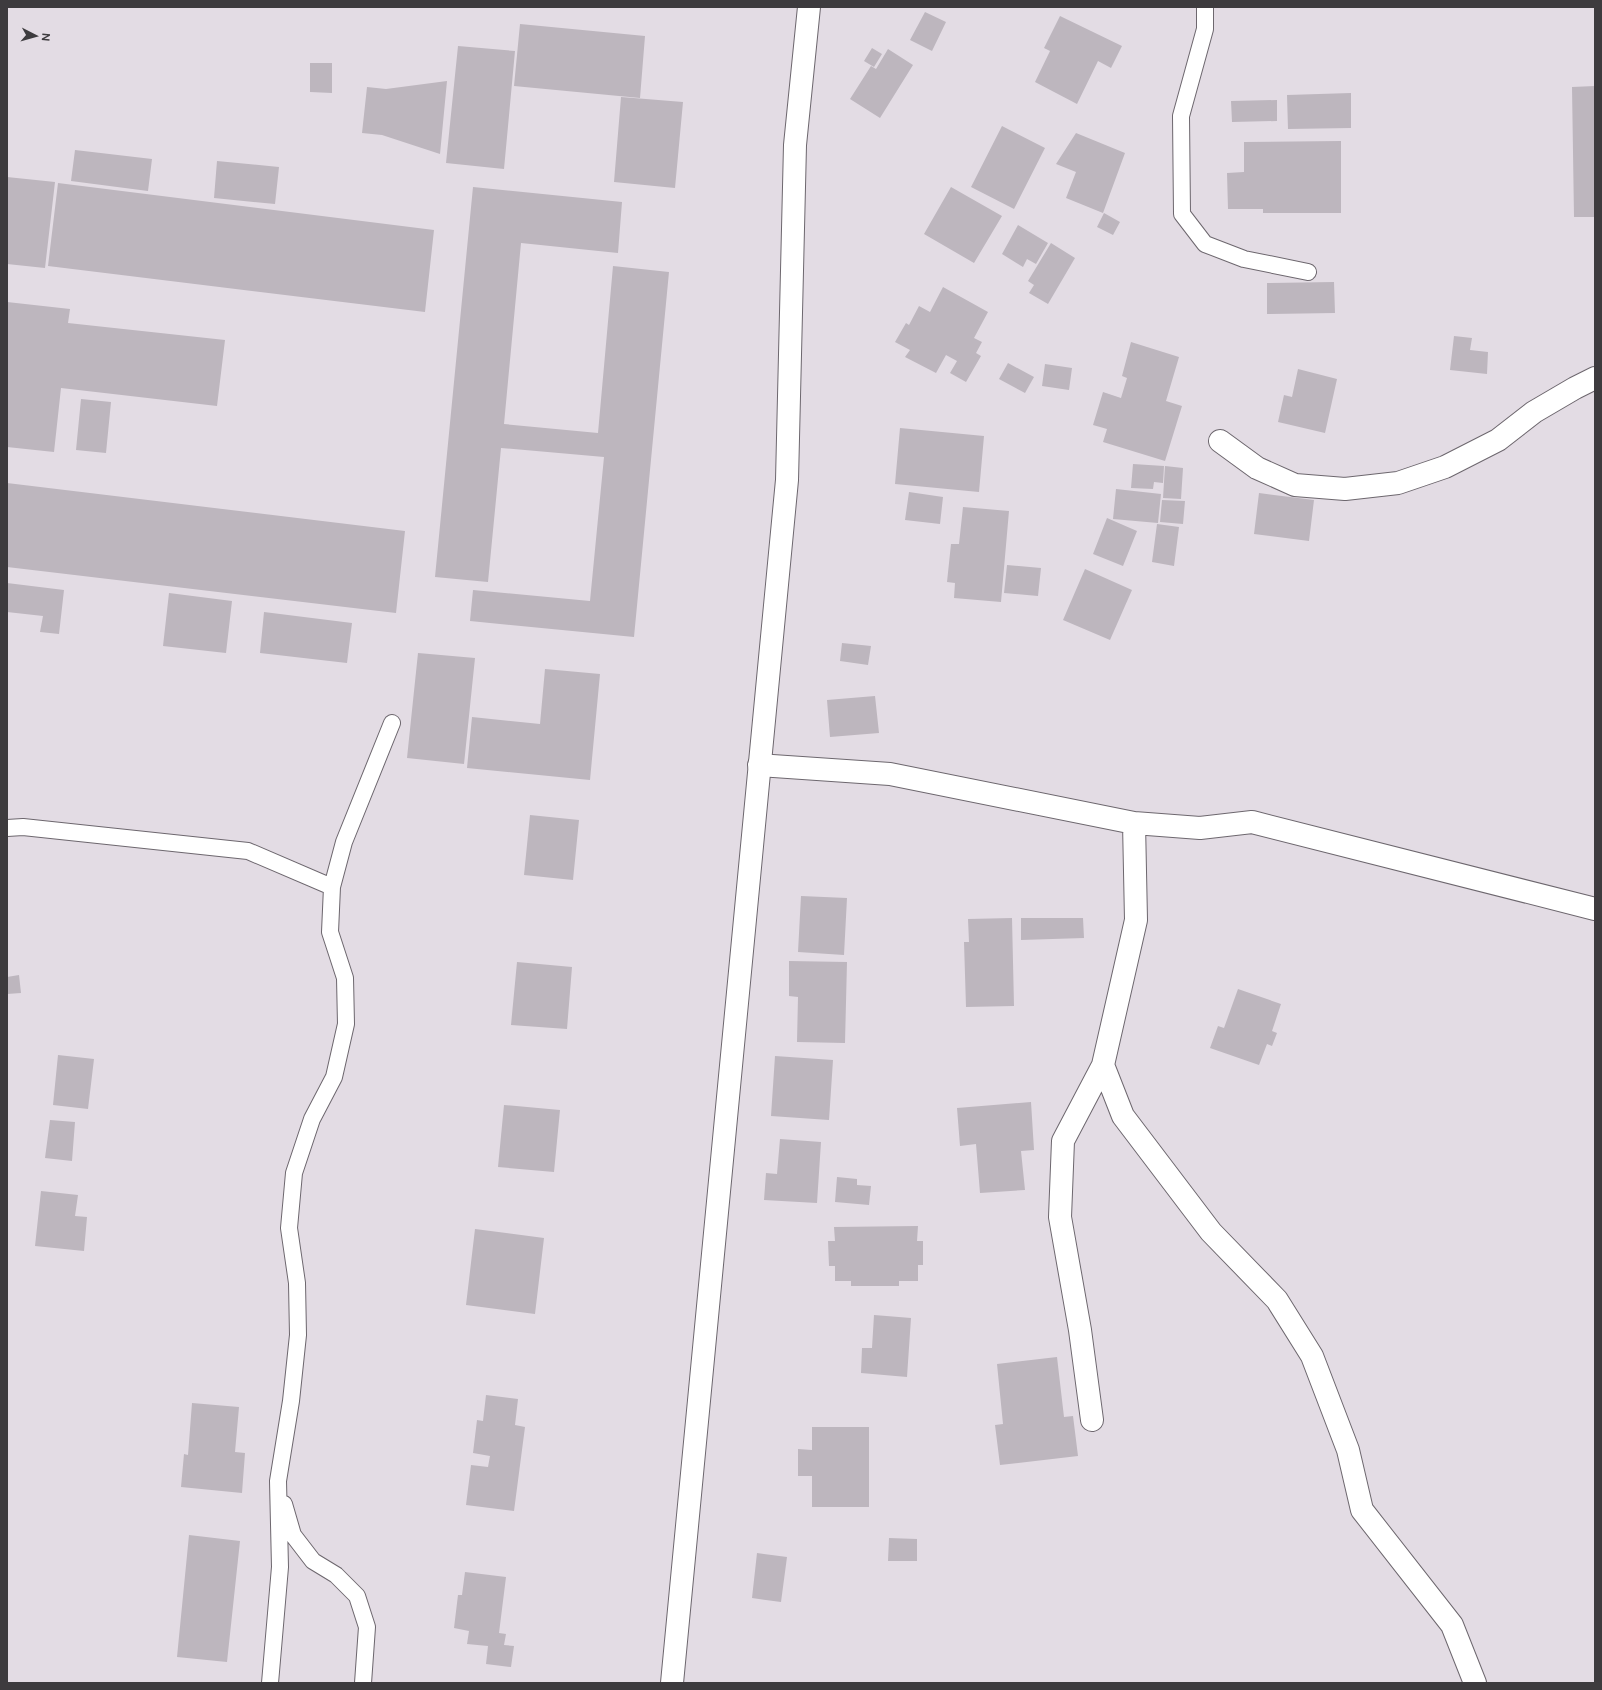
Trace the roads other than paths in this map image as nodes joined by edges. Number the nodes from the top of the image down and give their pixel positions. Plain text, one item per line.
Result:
1 (809, 7) edge
2 (1205, 7) edge
3 (1308, 272) dead end
4 (1595, 378) edge
5 (1220, 441) dead end
6 (392, 723) dead end
7 (759, 765) junction
8 (1134, 823) junction
9 (7, 828) edge
10 (332, 887) junction
11 (1595, 909) edge
12 (1103, 1065) junction
13 (1092, 1420) dead end
14 (278, 1481) junction
15 (270, 1683) edge
16 (363, 1683) edge
17 (672, 1683) edge
18 (1475, 1683) edge

1 - 7 street
2 - 3 lane
4 - 5 street
6 - 10 lane
7 - 8 street
7 - 17 street
8 - 11 street
8 - 12 street
9 - 10 lane
10 - 14 lane
12 - 13 street
12 - 18 street
14 - 15 lane
14 - 16 lane

